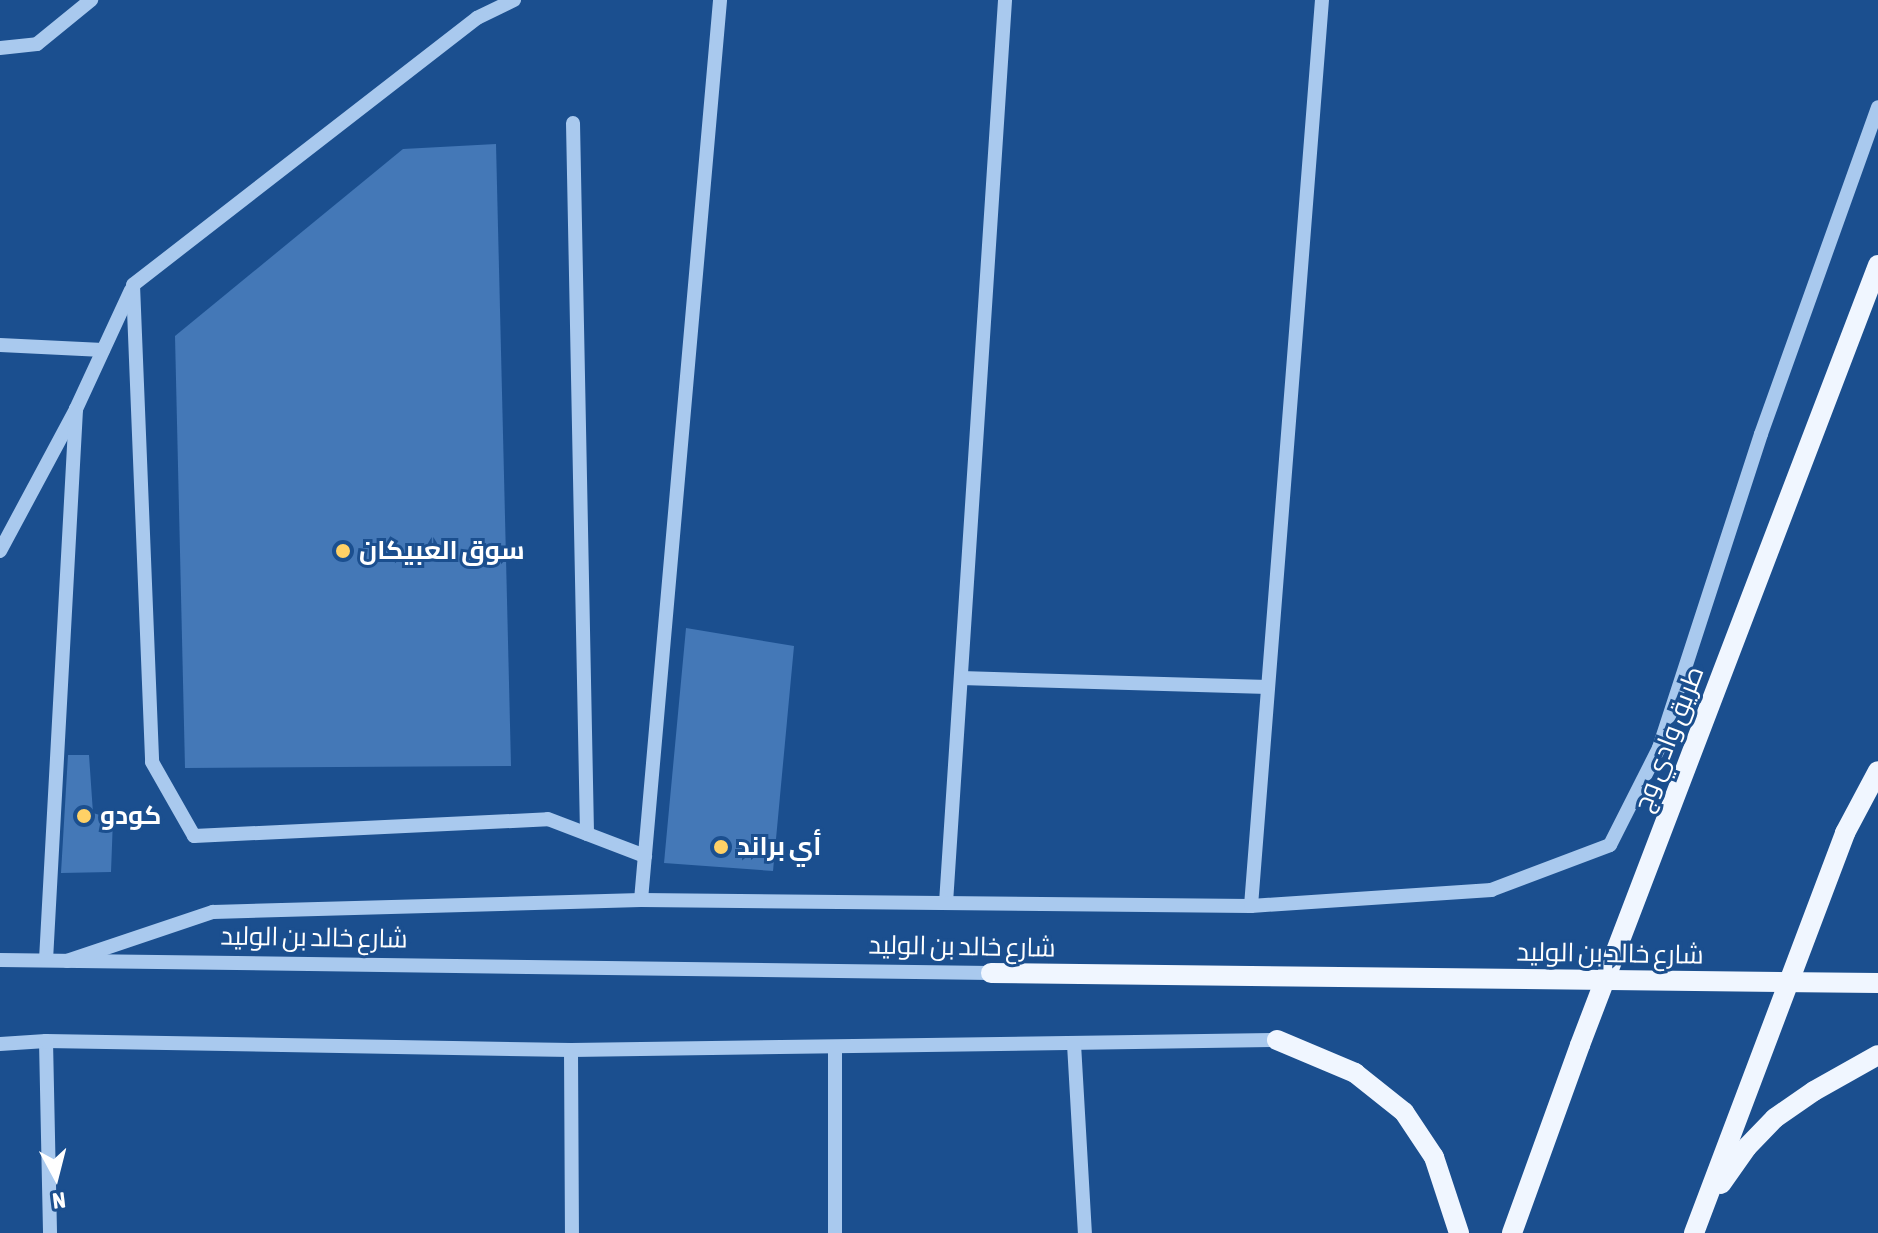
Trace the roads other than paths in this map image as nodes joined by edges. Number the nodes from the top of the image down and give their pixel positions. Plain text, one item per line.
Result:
1 (91, 0) edge
2 (514, 0) edge
3 (720, 0) edge
4 (1005, 0) edge
5 (1322, 0) edge
6 (496, 4) edge
7 (0, 48) edge
8 (1878, 107) edge
9 (573, 123) dead end
10 (1878, 265) edge
11 (133, 285) junction
12 (0, 345) edge
13 (103, 350) junction
14 (76, 409) junction
15 (0, 551) edge
16 (961, 678) junction
17 (1268, 687) junction
18 (1878, 771) edge
19 (587, 834) junction
20 (645, 856) junction
21 (641, 900) junction
22 (946, 903) junction
23 (1251, 906) junction
24 (0, 960) edge
25 (46, 960) junction
26 (67, 961) junction
27 (991, 973) joint
28 (1878, 983) edge
29 (1277, 1040) joint
30 (46, 1041) junction
31 (0, 1044) edge
32 (1074, 1044) junction
33 (835, 1049) junction
34 (571, 1050) junction
35 (1878, 1055) edge
36 (50, 1233) edge
37 (572, 1233) edge
38 (835, 1233) edge
39 (1085, 1233) edge
40 (1459, 1233) edge
41 (1512, 1233) edge
42 (1694, 1233) edge

1 - 7 street
2 - 6 street
3 - 20 street
4 - 16 street
5 - 17 street
6 - 11 street
8 - 23 street
9 - 19 street
10 - 41 main road, طريق وادي وج
11 - 13 street
11 - 19 street
12 - 13 street
13 - 14 street
14 - 15 street
14 - 25 street
16 - 17 street
16 - 22 street
17 - 23 street
18 - 42 main road
19 - 20 street
20 - 21 street
21 - 22 street
21 - 26 street
22 - 23 street
24 - 25 street, شارع خالد بن الوليد
25 - 26 street, شارع خالد بن الوليد
26 - 27 street, شارع خالد بن الوليد
27 - 28 main road, شارع خالد بن الوليد, bridge
29 - 32 street
29 - 40 main road
30 - 31 street
30 - 34 street
30 - 36 street
32 - 33 street
32 - 39 street
33 - 34 street
33 - 38 street
34 - 37 street
35 - 42 main road

